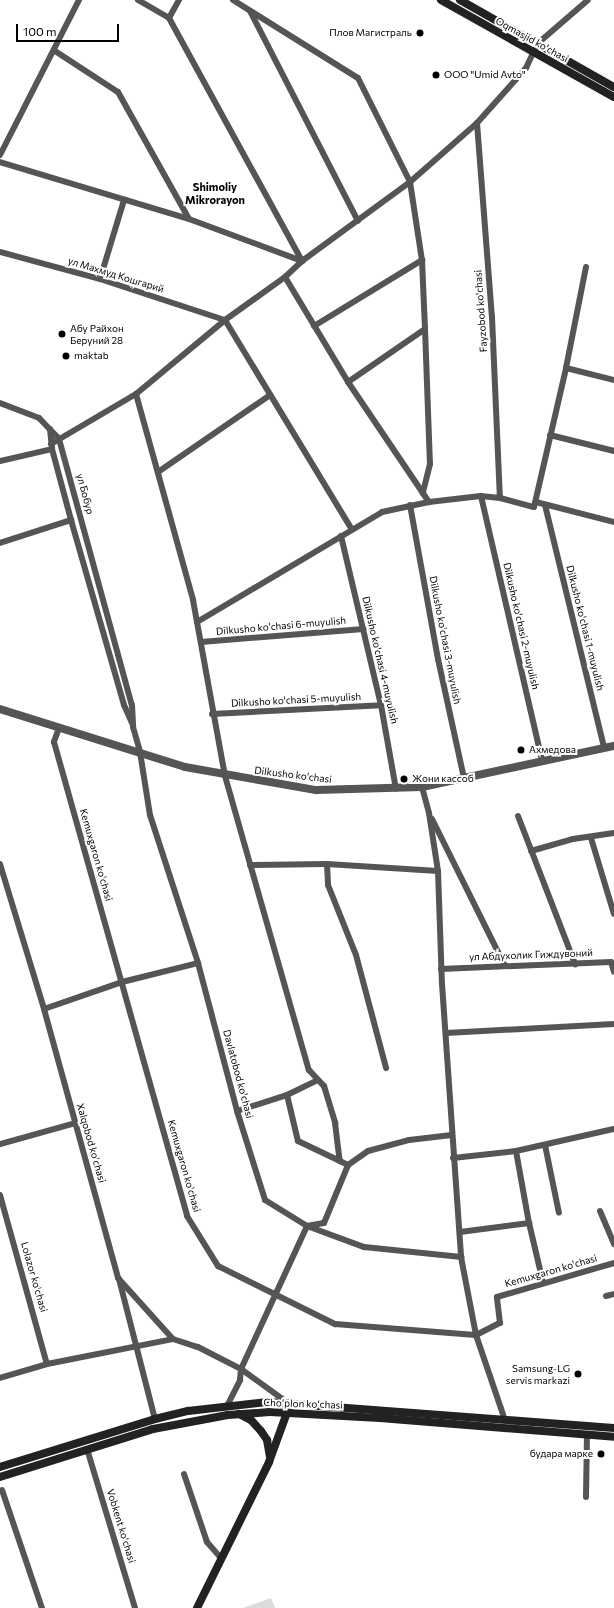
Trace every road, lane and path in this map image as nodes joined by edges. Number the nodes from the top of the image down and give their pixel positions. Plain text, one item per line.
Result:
1 (79, 0) edge
2 (138, 0) edge
3 (178, 0) edge
4 (233, 0) edge
5 (441, 0) edge
6 (460, 0) edge
7 (588, 0) edge
8 (249, 11) junction
9 (169, 18) junction
10 (537, 44) junction
11 (55, 51) junction
12 (533, 52) junction
13 (614, 87) edge
14 (614, 97) edge
15 (477, 123) junction
16 (0, 155) edge
17 (0, 162) edge
18 (410, 182) junction
19 (124, 200) junction
20 (189, 219) junction
21 (358, 221) junction
22 (0, 252) edge
23 (422, 260) junction
24 (302, 261) junction
25 (586, 267) dead end
26 (285, 277) junction
27 (100, 279) junction
28 (225, 320) junction
29 (314, 326) junction
30 (425, 329) junction
31 (566, 368) junction
32 (614, 380) edge
33 (348, 382) junction
34 (136, 394) junction
35 (270, 395) junction
36 (0, 402) edge
37 (50, 429) junction
38 (550, 435) junction
39 (59, 439) junction
40 (51, 446) junction
41 (614, 451) edge
42 (0, 461) edge
43 (158, 472) junction
44 (423, 493) junction
45 (481, 496) junction
46 (500, 498) junction
47 (429, 502) junction
48 (536, 502) junction
49 (410, 505) junction
50 (545, 505) junction
51 (71, 520) junction
52 (614, 522) edge
53 (351, 528) junction
54 (341, 536) junction
55 (0, 543) edge
56 (197, 622) junction
57 (364, 629) junction
58 (201, 642) junction
59 (381, 705) junction
60 (0, 708) edge
61 (212, 714) junction
62 (133, 727) junction
63 (59, 728) junction
64 (614, 746) edge
65 (604, 747) junction
66 (140, 752) junction
67 (542, 761) junction
68 (225, 776) junction
69 (464, 778) junction
70 (422, 787) junction
71 (396, 789) junction
72 (429, 813) junction
73 (518, 816) dead end
74 (614, 833) edge
75 (591, 838) junction
76 (532, 851) junction
77 (327, 864) junction
78 (250, 865) junction
79 (0, 866) edge
80 (438, 871) junction
81 (614, 914) edge
82 (612, 961) edge
83 (198, 963) junction
84 (575, 964) junction
85 (505, 966) junction
86 (441, 969) junction
87 (614, 972) edge
88 (122, 982) junction
89 (44, 1009) junction
90 (614, 1024) edge
91 (446, 1033) junction
92 (386, 1068) dead end
93 (318, 1080) junction
94 (287, 1095) junction
95 (237, 1111) junction
96 (75, 1123) junction
97 (614, 1129) edge
98 (452, 1135) junction
99 (0, 1144) edge
100 (545, 1145) junction
101 (516, 1151) junction
102 (453, 1158) junction
103 (340, 1161) junction
104 (348, 1165) junction
105 (0, 1194) edge
106 (600, 1211) dead end
107 (559, 1213) dead end
108 (529, 1223) junction
109 (307, 1226) junction
110 (460, 1232) junction
111 (614, 1244) edge
112 (462, 1257) junction
113 (614, 1263) edge
114 (118, 1278) junction
115 (543, 1282) junction
116 (614, 1294) edge
117 (276, 1295) junction
118 (606, 1296) dead end
119 (476, 1335) junction
120 (173, 1339) junction
121 (135, 1346) junction
122 (47, 1364) junction
123 (241, 1369) junction
124 (0, 1378) edge
125 (288, 1402) junction
126 (227, 1406) junction
127 (289, 1412) junction
128 (238, 1414) junction
129 (155, 1419) junction
130 (505, 1420) junction
131 (614, 1428) edge
132 (587, 1436) junction
133 (614, 1437) edge
134 (87, 1449) junction
135 (270, 1458) junction
136 (0, 1467) edge
137 (184, 1474) dead end
138 (0, 1477) edge
139 (2, 1490) dead end
140 (586, 1497) dead end
141 (221, 1558) junction
142 (42, 1608) edge
143 (136, 1608) edge
144 (197, 1608) edge

1 - 11 street
2 - 9 street
3 - 9 street
4 - 8 street
5 - 12 main road, Oqmasjid ko'chasi
6 - 10 main road, Oqmasjid ko'chasi
7 - 10 street
8 - 18 street
8 - 21 street
9 - 24 street
10 - 12 street
10 - 13 main road, Oqmasjid ko'chasi
11 - 16 street
11 - 20 street
12 - 14 main road, Oqmasjid ko'chasi
12 - 15 street
15 - 18 street
15 - 46 street, Fayzobod ko'chasi
17 - 19 street
18 - 21 street
18 - 23 street
19 - 20 street
19 - 27 street
20 - 24 street
21 - 24 street
22 - 27 street, ул Махмуд Кошгарий
23 - 29 street
23 - 30 street
24 - 26 street
25 - 31 street
26 - 28 street
26 - 29 street
27 - 28 street, ул Махмуд Кошгарий
28 - 34 street
28 - 35 street
29 - 33 street
30 - 33 street
30 - 44 street
31 - 32 street
31 - 38 street
33 - 44 street
34 - 39 street
34 - 43 street
35 - 43 street
35 - 53 street
36 - 37 street
37 - 39 street
37 - 40 street
38 - 41 street
38 - 48 street
39 - 40 street
39 - 62 street, ул Бобур
40 - 42 street
40 - 51 street
43 - 56 street
44 - 47 street
45 - 46 street
45 - 47 street
45 - 67 street, Dilkusho ko'chasi 2-muyulish
46 - 48 street
47 - 49 street
48 - 50 street
49 - 53 street
49 - 69 street, Dilkusho ko'chasi 3-muyulish
50 - 52 street
50 - 65 street, Dilkusho ko'chasi 1-muyulish
51 - 55 street
51 - 62 street
53 - 54 street
54 - 56 street
54 - 57 street, Dilkusho ko'chasi 4-muyulish
56 - 58 street
57 - 58 street, Dilkusho ko'chasi 6-muyulish
57 - 59 street, Dilkusho ko'chasi 4-muyulish
58 - 61 street
59 - 61 street, Dilkusho ko'chasi 5-muyulish
59 - 71 street, Dilkusho ko'chasi 4-muyulish
60 - 63 street, Dilkusho ko'chasi
61 - 68 street
62 - 66 street, ул Бобур
63 - 66 street, Dilkusho ko'chasi
63 - 88 street, Kemuxgaron ko'chasi
64 - 65 street, Dilkusho ko'chasi
65 - 67 street, Dilkusho ko'chasi
66 - 68 street, Dilkusho ko'chasi
66 - 83 street, Davlatobod ko'chasi
67 - 69 street, Dilkusho ko'chasi
68 - 71 street, Dilkusho ko'chasi
68 - 78 street
69 - 70 street, Dilkusho ko'chasi
70 - 71 street, Dilkusho ko'chasi
70 - 72 street
72 - 80 street
72 - 85 street
73 - 76 street
74 - 75 street
75 - 76 street
75 - 81 street
76 - 84 street
77 - 78 street
77 - 80 street
77 - 92 street
78 - 93 street
79 - 89 street, Xalqobod ko'chasi
80 - 86 street
82 - 84 street, ул Абдухолик Гиждувоний
82 - 87 street, ул Абдухолик Гиждувоний
83 - 88 street
83 - 95 street, Davlatobod ko'chasi
84 - 85 street, ул Абдухолик Гиждувоний
85 - 86 street, ул Абдухолик Гиждувоний
86 - 91 street
88 - 89 street
88 - 117 street, Kemuxgaron ko'chasi
89 - 96 street, Xalqobod ko'chasi
90 - 91 street
91 - 98 street
93 - 94 street
93 - 103 street
94 - 95 street
94 - 103 street
95 - 109 street, Davlatobod ko'chasi
96 - 99 street
96 - 114 street, Xalqobod ko'chasi
97 - 100 street
98 - 102 street
98 - 104 street
100 - 101 street
100 - 107 street
101 - 102 street
101 - 108 street
102 - 110 street
103 - 104 street
104 - 109 street
105 - 122 street, Lolazor ko'chasi
106 - 111 street
108 - 110 street
108 - 115 street
109 - 112 street, Davlatobod ko'chasi
109 - 117 street
110 - 112 street
112 - 119 street
113 - 115 street, Kemuxgaron ko'chasi
114 - 120 street
114 - 121 street, Xalqobod ko'chasi
115 - 119 street, Kemuxgaron ko'chasi
116 - 118 street
117 - 119 street, Kemuxgaron ko'chasi
117 - 123 street
119 - 130 street
120 - 121 street
120 - 123 street
121 - 122 street
121 - 129 street, Xalqobod ko'chasi
122 - 124 street
123 - 125 street
123 - 126 street
125 - 126 main road, Choʻplon koʻchasi
125 - 127 main road
125 - 130 main road, Choʻplon koʻchasi
126 - 129 main road, Choʻplon koʻchasi
127 - 128 main road, Choʻplon koʻchasi
127 - 132 main road, Choʻplon koʻchasi
127 - 135 main road
128 - 134 main road, Choʻplon koʻchasi
128 - 135 main road
129 - 136 main road, Choʻplon koʻchasi
130 - 131 main road, Choʻplon koʻchasi
132 - 133 main road, Choʻplon koʻchasi
132 - 140 street
134 - 138 main road, Choʻplon koʻchasi
134 - 143 street, Vobkent koʻchasi
135 - 141 main road
137 - 141 street
139 - 142 street
141 - 144 main road

